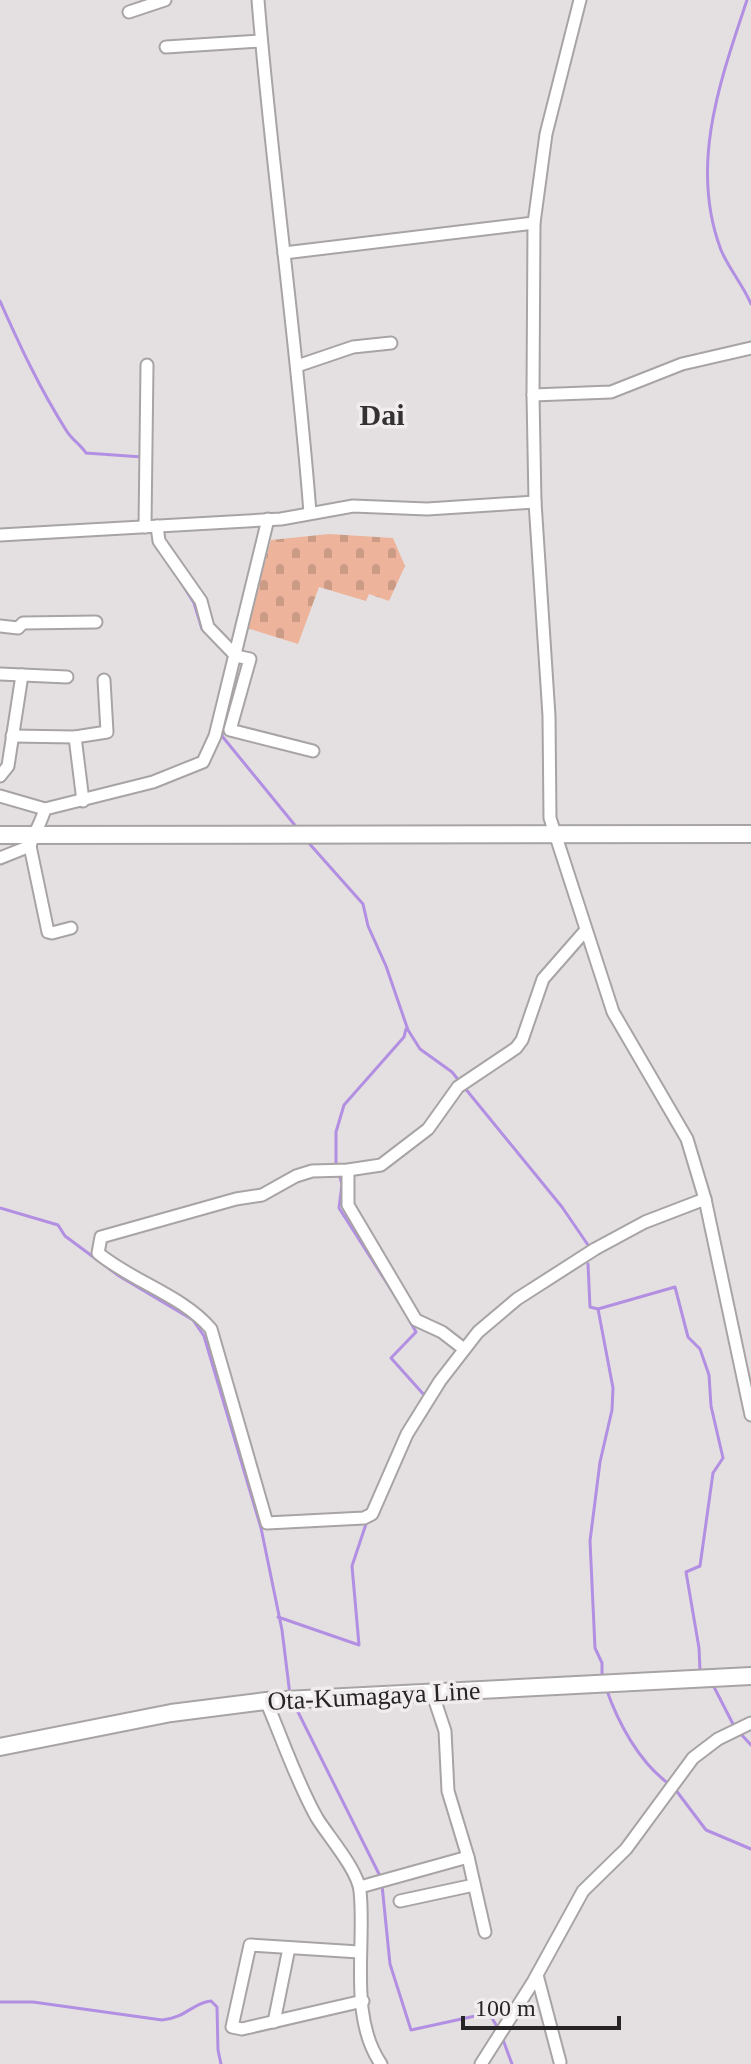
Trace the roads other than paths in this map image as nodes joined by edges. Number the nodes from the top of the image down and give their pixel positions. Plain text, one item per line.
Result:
1 (165, 0) edge
2 (258, 0) edge
3 (580, 0) edge
4 (129, 12) dead end
5 (261, 41) junction
6 (166, 47) dead end
7 (534, 223) junction
8 (284, 253) junction
9 (391, 343) dead end
10 (751, 348) edge
11 (147, 365) dead end
12 (297, 366) junction
13 (533, 395) junction
14 (535, 502) junction
15 (310, 513) junction
16 (268, 519) junction
17 (149, 527) junction
18 (0, 535) edge
19 (96, 622) dead end
20 (0, 626) edge
21 (236, 656) junction
22 (0, 674) edge
23 (22, 675) junction
24 (67, 677) dead end
25 (104, 680) dead end
26 (12, 736) junction
27 (75, 737) junction
28 (313, 751) dead end
29 (0, 776) edge
30 (0, 796) edge
31 (83, 801) junction
32 (45, 809) junction
33 (557, 834) junction
34 (751, 834) edge
35 (0, 835) edge
36 (32, 840) junction
37 (0, 858) edge
38 (71, 928) dead end
39 (585, 931) junction
40 (346, 1170) junction
41 (705, 1199) junction
42 (464, 1349) junction
43 (751, 1415) edge
44 (751, 1676) edge
45 (432, 1692) junction
46 (266, 1701) junction
47 (747, 1724) edge
48 (0, 1747) edge
49 (468, 1857) junction
50 (474, 1885) junction
51 (360, 1887) junction
52 (400, 1901) dead end
53 (485, 1932) dead end
54 (289, 1948) junction
55 (359, 1952) junction
56 (537, 1975) junction
57 (363, 2001) junction
58 (274, 2022) junction
59 (560, 2062) dead end
60 (381, 2064) edge
61 (481, 2064) edge

1 - 4 street
2 - 5 street
3 - 7 street
5 - 6 street
5 - 8 street
7 - 8 street
7 - 13 street
8 - 12 street
9 - 12 street
10 - 13 street
11 - 17 street
12 - 15 street
13 - 14 street
14 - 15 street
14 - 33 street
15 - 16 street
16 - 17 street
16 - 21 street
17 - 18 street
17 - 21 street
19 - 20 street
21 - 28 street
21 - 31 street
22 - 23 street
23 - 24 street
23 - 26 street
25 - 27 street
26 - 27 street
26 - 29 street
27 - 31 street
30 - 32 street
31 - 32 street
32 - 36 street
33 - 34 street
33 - 36 street
33 - 39 street
35 - 36 street
36 - 37 street
36 - 38 street
39 - 40 street
39 - 41 street
40 - 42 street
40 - 42 street
41 - 42 street
41 - 43 street
44 - 45 street, Ota-Kumagaya Line
45 - 46 street, Ota-Kumagaya Line
45 - 49 street
46 - 48 street, Ota-Kumagaya Line
46 - 51 street
47 - 56 street
49 - 50 street
49 - 51 street
50 - 52 street
50 - 53 street
51 - 55 street
54 - 55 street
54 - 58 street
54 - 58 street
55 - 57 street
56 - 59 street
56 - 61 street
57 - 58 street
57 - 60 street

